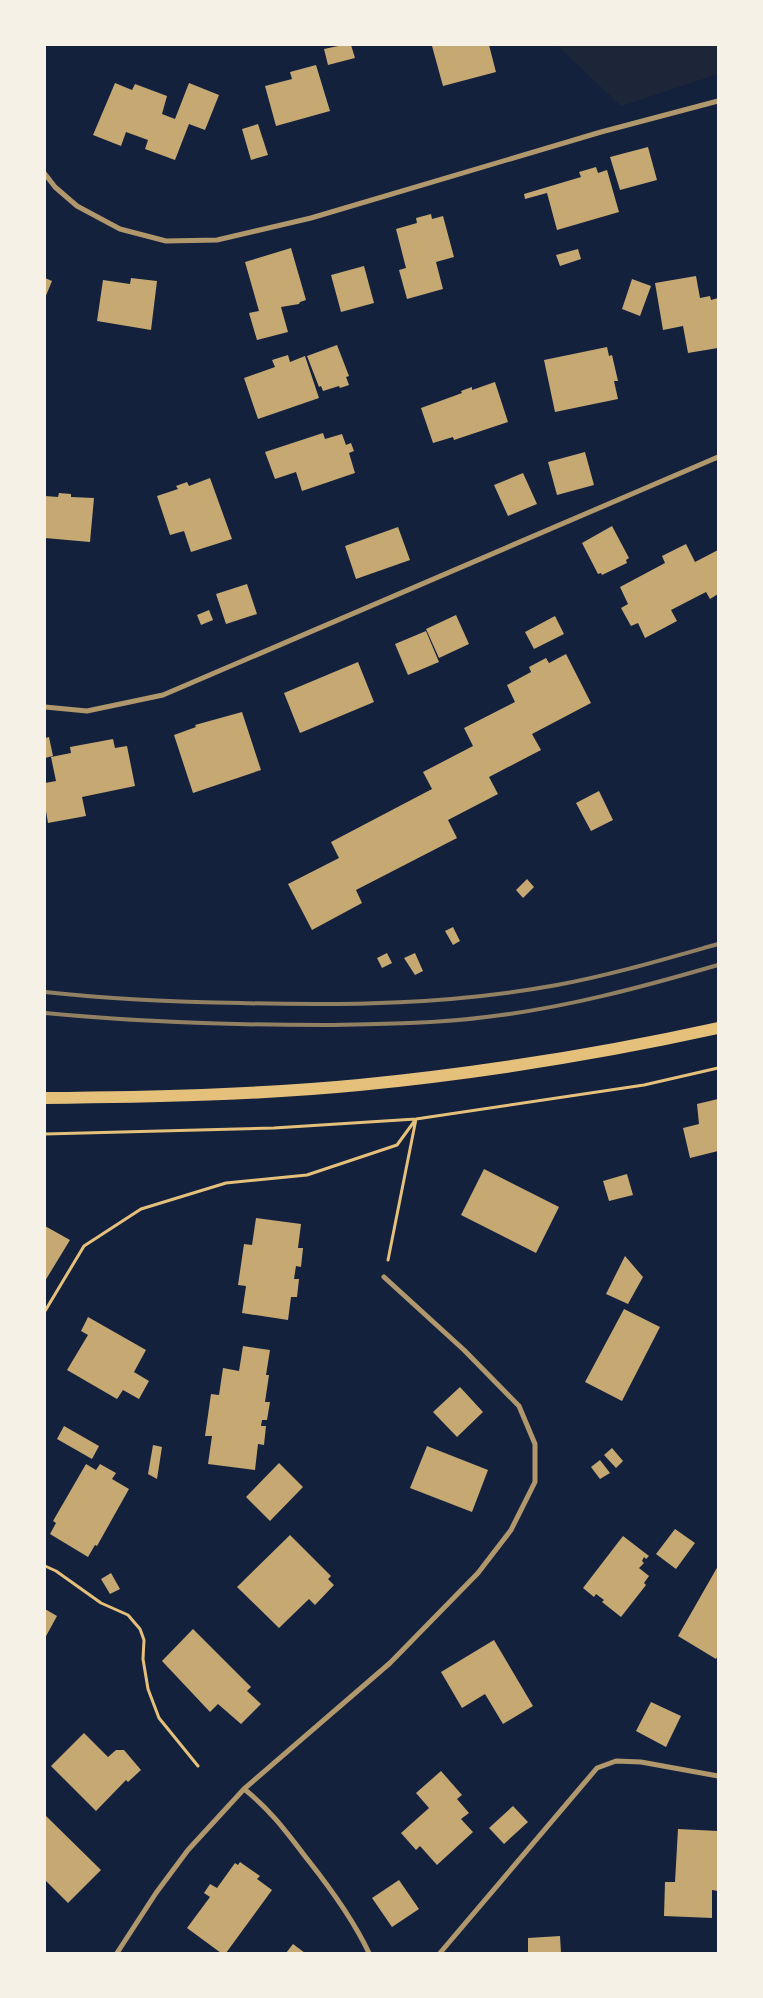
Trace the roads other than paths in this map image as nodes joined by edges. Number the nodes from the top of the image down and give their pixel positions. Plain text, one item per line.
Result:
1 (718, 101) edge
2 (45, 174) edge
3 (718, 457) edge
4 (45, 707) edge
5 (718, 1028) edge
6 (45, 1098) edge
7 (384, 1277) road end
8 (718, 1776) edge
9 (244, 1789) junction
10 (117, 1953) edge
11 (369, 1953) edge
12 (440, 1953) edge

1 - 2 street
3 - 4 street
5 - 6 main road
7 - 9 street
8 - 12 street
9 - 10 street
9 - 11 street

